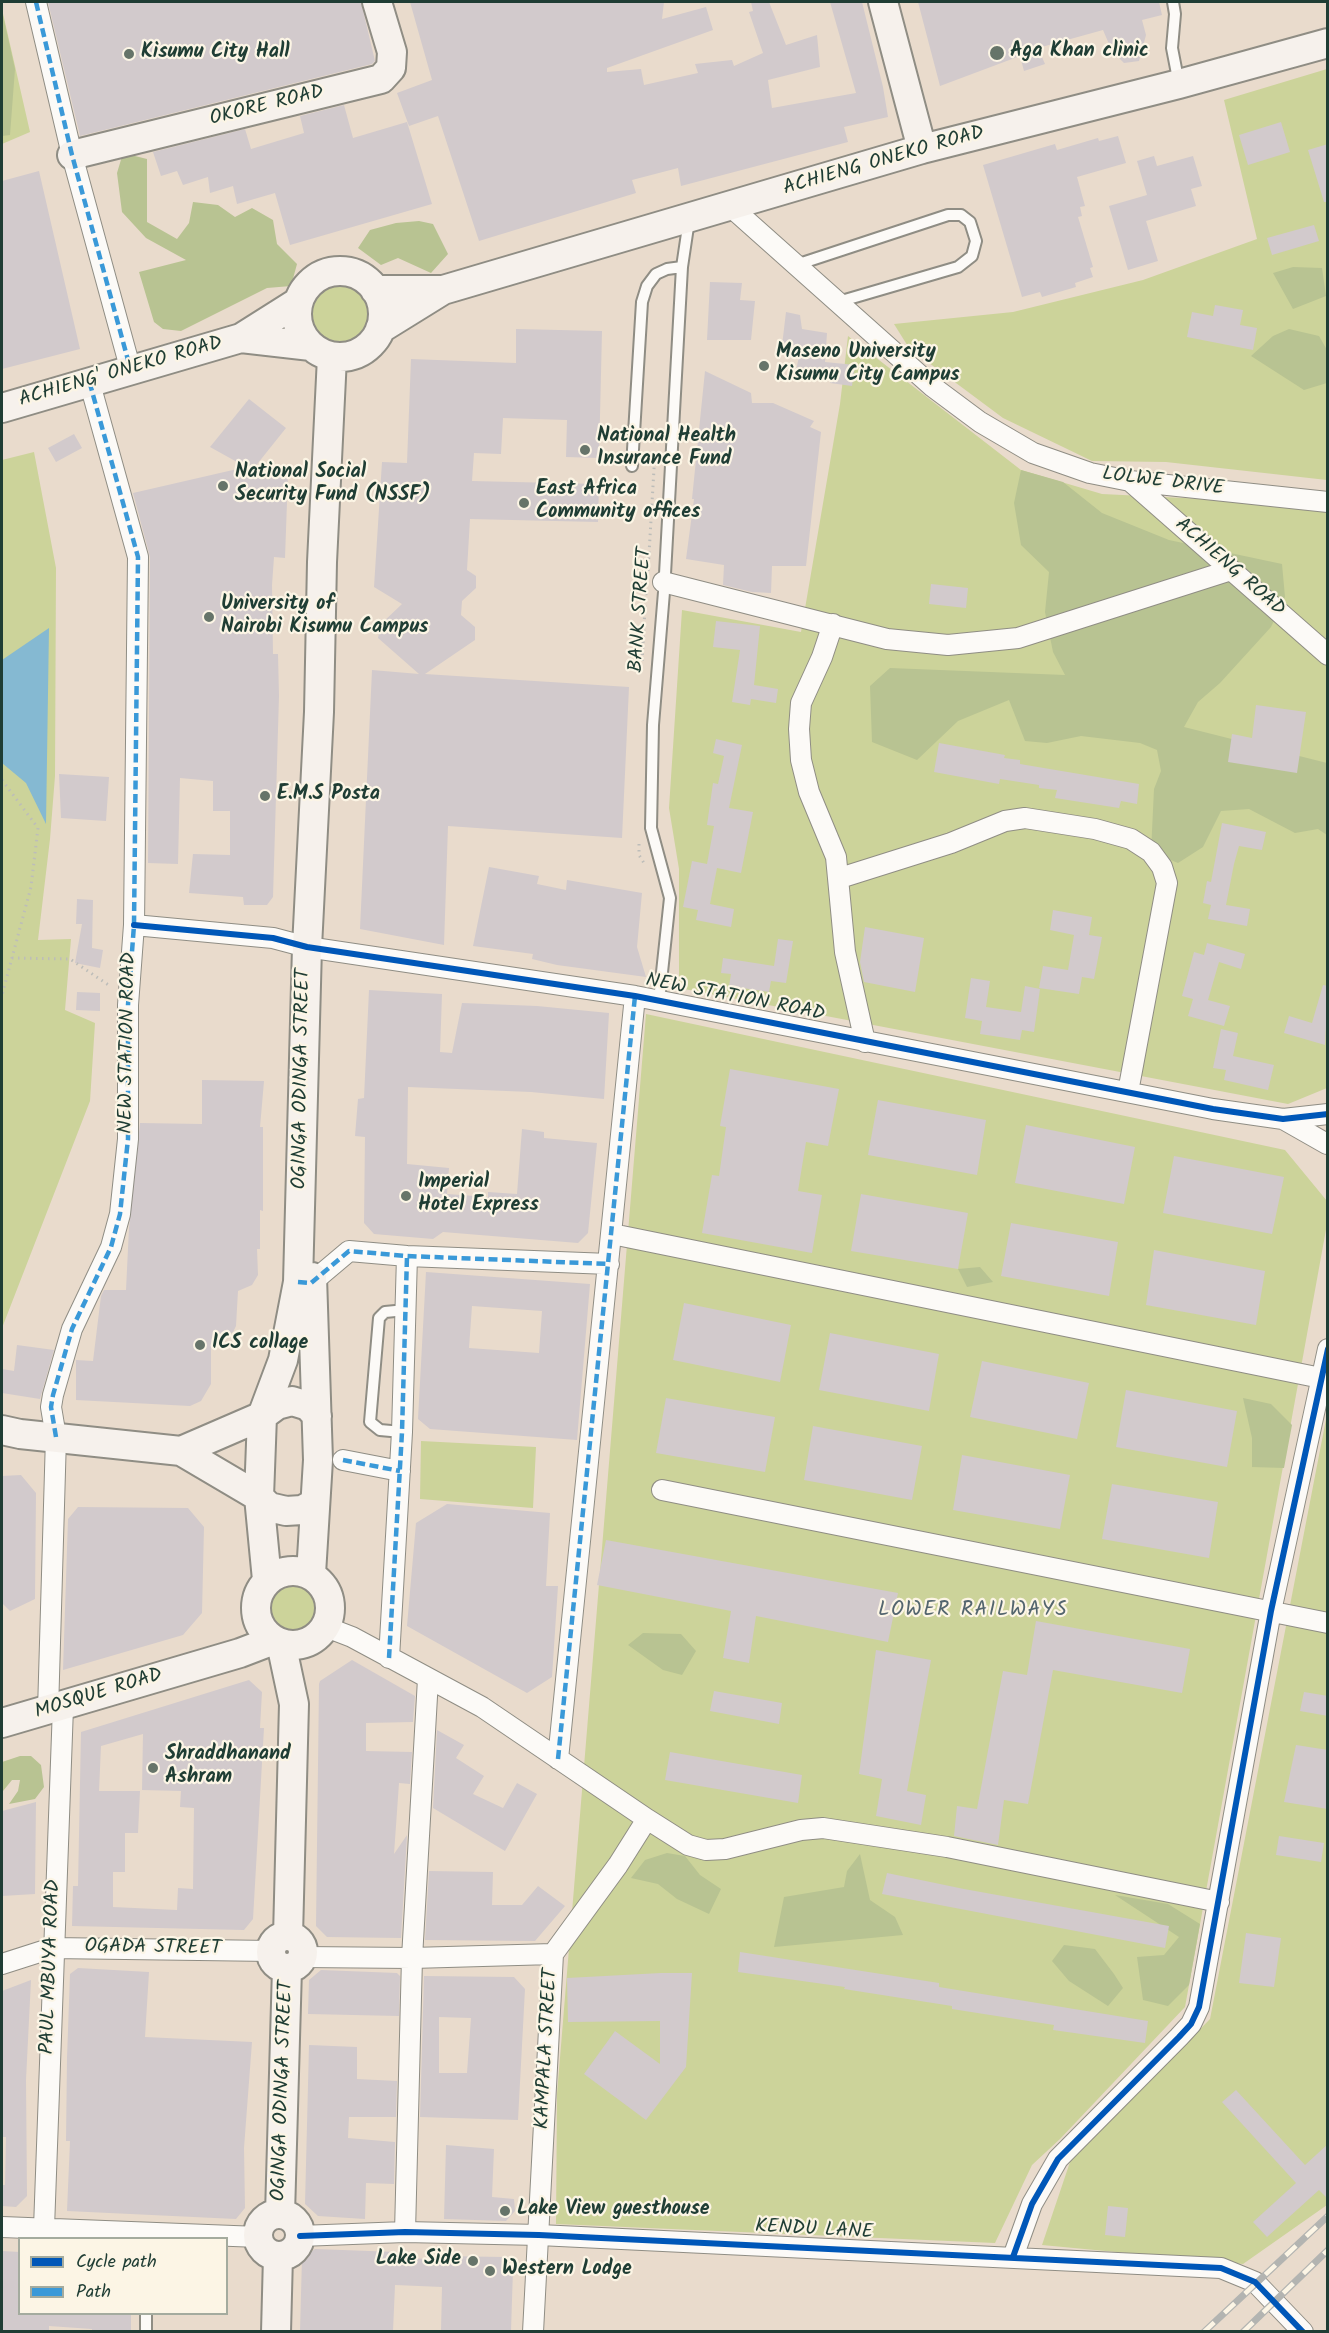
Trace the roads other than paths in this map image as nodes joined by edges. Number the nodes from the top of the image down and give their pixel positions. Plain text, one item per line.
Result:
1 (36, 2) edge
2 (377, 2) edge
3 (883, 2) edge
4 (1173, 2) edge
5 (1328, 43) edge
6 (1179, 84) junction
7 (922, 149) junction
8 (72, 155) junction
9 (731, 207) junction
10 (689, 220) junction
11 (796, 265) junction
12 (682, 267) junction
13 (375, 290) junction
14 (443, 290) junction
15 (298, 302) junction
16 (838, 303) junction
17 (380, 329) junction
18 (241, 338) junction
19 (330, 354) junction
20 (131, 371) junction
21 (90, 384) junction
22 (2, 408) edge
23 (632, 466) dead end
24 (1130, 482) junction
25 (1328, 502) edge
26 (1231, 570) junction
27 (663, 582) junction
28 (833, 624) junction
29 (1328, 655) edge
30 (840, 878) junction
31 (134, 925) junction
32 (315, 948) junction
33 (635, 996) junction
34 (659, 1000) junction
35 (865, 1042) junction
36 (1128, 1092) junction
37 (1328, 1114) edge
38 (1283, 1119) junction
39 (1328, 1129) edge
40 (1327, 1145) edge
41 (612, 1234) junction
42 (407, 1256) junction
43 (609, 1264) junction
44 (305, 1282) junction
45 (406, 1310) junction
46 (1328, 1349) edge
47 (1321, 1378) junction
48 (262, 1416) junction
49 (317, 1416) junction
50 (2, 1430) edge
51 (402, 1432) junction
52 (56, 1437) junction
53 (181, 1450) junction
54 (343, 1460) dead end
55 (400, 1471) junction
56 (662, 1490) dead end
57 (259, 1497) junction
58 (315, 1503) junction
59 (311, 1574) junction
60 (267, 1580) junction
61 (1271, 1611) junction
62 (1328, 1623) edge
63 (325, 1625) junction
64 (272, 1638) junction
65 (389, 1658) junction
66 (428, 1679) junction
67 (294, 1704) junction
68 (55, 1709) junction
69 (2, 1723) edge
70 (558, 1759) junction
71 (647, 1819) junction
72 (1219, 1902) junction
73 (52, 1948) junction
74 (287, 1953) junction
75 (553, 1954) junction
76 (412, 1958) junction
77 (2, 1964) edge
78 (280, 2214) junction
79 (2, 2227) edge
80 (44, 2228) junction
81 (405, 2232) junction
82 (538, 2235) junction
83 (150, 2236) edge
84 (300, 2236) junction
85 (228, 2243) edge
86 (269, 2246) junction
87 (1013, 2257) junction
88 (146, 2315) edge
89 (146, 2331) edge
90 (276, 2331) edge
91 (533, 2331) edge
92 (1303, 2331) edge

1 - 8 street
2 - 8 main road, OKORE ROAD
3 - 7 main road
4 - 6 lane
5 - 6 main road, ACHIENG ONEKO ROAD
6 - 7 main road, ACHIENG ONEKO ROAD
7 - 9 main road, ACHIENG ONEKO ROAD
8 - 20 street
9 - 10 main road, ACHIENG ONEKO ROAD
9 - 11 street, LOLWE DRIVE
10 - 12 lane, BANK STREET
10 - 14 main road, ACHIENG ONEKO ROAD
11 - 16 street, LOLWE DRIVE
11 - 16 lane
12 - 23 lane
12 - 27 lane, BANK STREET
13 - 14 main road, ACHIENG ONEKO ROAD
13 - 15 main road
13 - 17 main road
14 - 17 main road, ACHIENG ONEKO ROAD
15 - 18 main road, ACHIENG' ONEKO ROAD
15 - 19 main road
16 - 24 street, LOLWE DRIVE
17 - 19 main road
18 - 19 main road, ACHIENG' ONEKO ROAD
18 - 20 main road, ACHIENG' ONEKO ROAD
19 - 32 main road, OGINGA ODINGA STREET
20 - 21 main road, ACHIENG' ONEKO ROAD
21 - 22 main road, ACHIENG' ONEKO ROAD
21 - 31 street
24 - 25 street, LOLWE DRIVE
24 - 26 street, ACHIENG ROAD
26 - 28 street
26 - 29 street, ACHIENG ROAD
27 - 28 street
27 - 34 lane, BANK STREET
28 - 30 street
30 - 35 street
30 - 36 street
31 - 32 street, NEW STATION ROAD
31 - 52 street, NEW STATION ROAD
32 - 33 street, NEW STATION ROAD
32 - 44 main road, OGINGA ODINGA STREET
33 - 34 street, NEW STATION ROAD
33 - 41 street
34 - 35 street, NEW STATION ROAD
35 - 36 street, NEW STATION ROAD
36 - 38 street, NEW STATION ROAD
37 - 38 street, NEW STATION ROAD
38 - 40 street, NEW STATION ROAD
39 - 40 street
41 - 43 street
41 - 47 street
42 - 43 street
42 - 44 street
42 - 45 street
43 - 70 street
44 - 48 main road, OGINGA ODINGA STREET
44 - 49 main road, OGINGA ODINGA STREET
45 - 51 street
45 - 51 lane
46 - 47 street
47 - 61 street
48 - 49 main road
48 - 53 main road
48 - 57 main road, OGINGA ODINGA STREET
49 - 58 main road, OGINGA ODINGA STREET
50 - 52 main road
51 - 55 street
52 - 53 main road
52 - 68 street, PAUL MBUYA ROAD
53 - 57 main road
54 - 55 street
55 - 65 street
56 - 61 street
57 - 58 main road
57 - 60 main road, OGINGA ODINGA STREET
58 - 59 main road, OGINGA ODINGA STREET
59 - 60 main road
59 - 63 main road
60 - 64 main road
61 - 62 street
61 - 72 street
63 - 64 main road
63 - 65 street
63 - 67 main road
64 - 67 main road
64 - 68 main road, MOSQUE ROAD
65 - 66 street
66 - 70 street
66 - 76 street
67 - 74 main road, OGINGA ODINGA STREET
68 - 69 main road, MOSQUE ROAD
68 - 73 street, PAUL MBUYA ROAD
70 - 71 street
71 - 72 street
71 - 75 street, KAMPALA STREET
72 - 87 street
73 - 74 street, OGADA STREET
73 - 77 street, OGADA STREET
73 - 80 street, PAUL MBUYA ROAD
74 - 76 street, OGADA STREET
74 - 78 main road, OGINGA ODINGA STREET
75 - 76 street, OGADA STREET
75 - 82 street, KAMPALA STREET
76 - 81 street
78 - 84 main road
78 - 86 main road
79 - 80 street
80 - 83 street
81 - 82 street, KENDU LANE
81 - 84 street, KENDU LANE
82 - 87 street, KENDU LANE
82 - 91 street, KAMPALA STREET
84 - 86 main road
85 - 86 street
86 - 90 main road
87 - 92 street, KENDU LANE
88 - 89 lane

